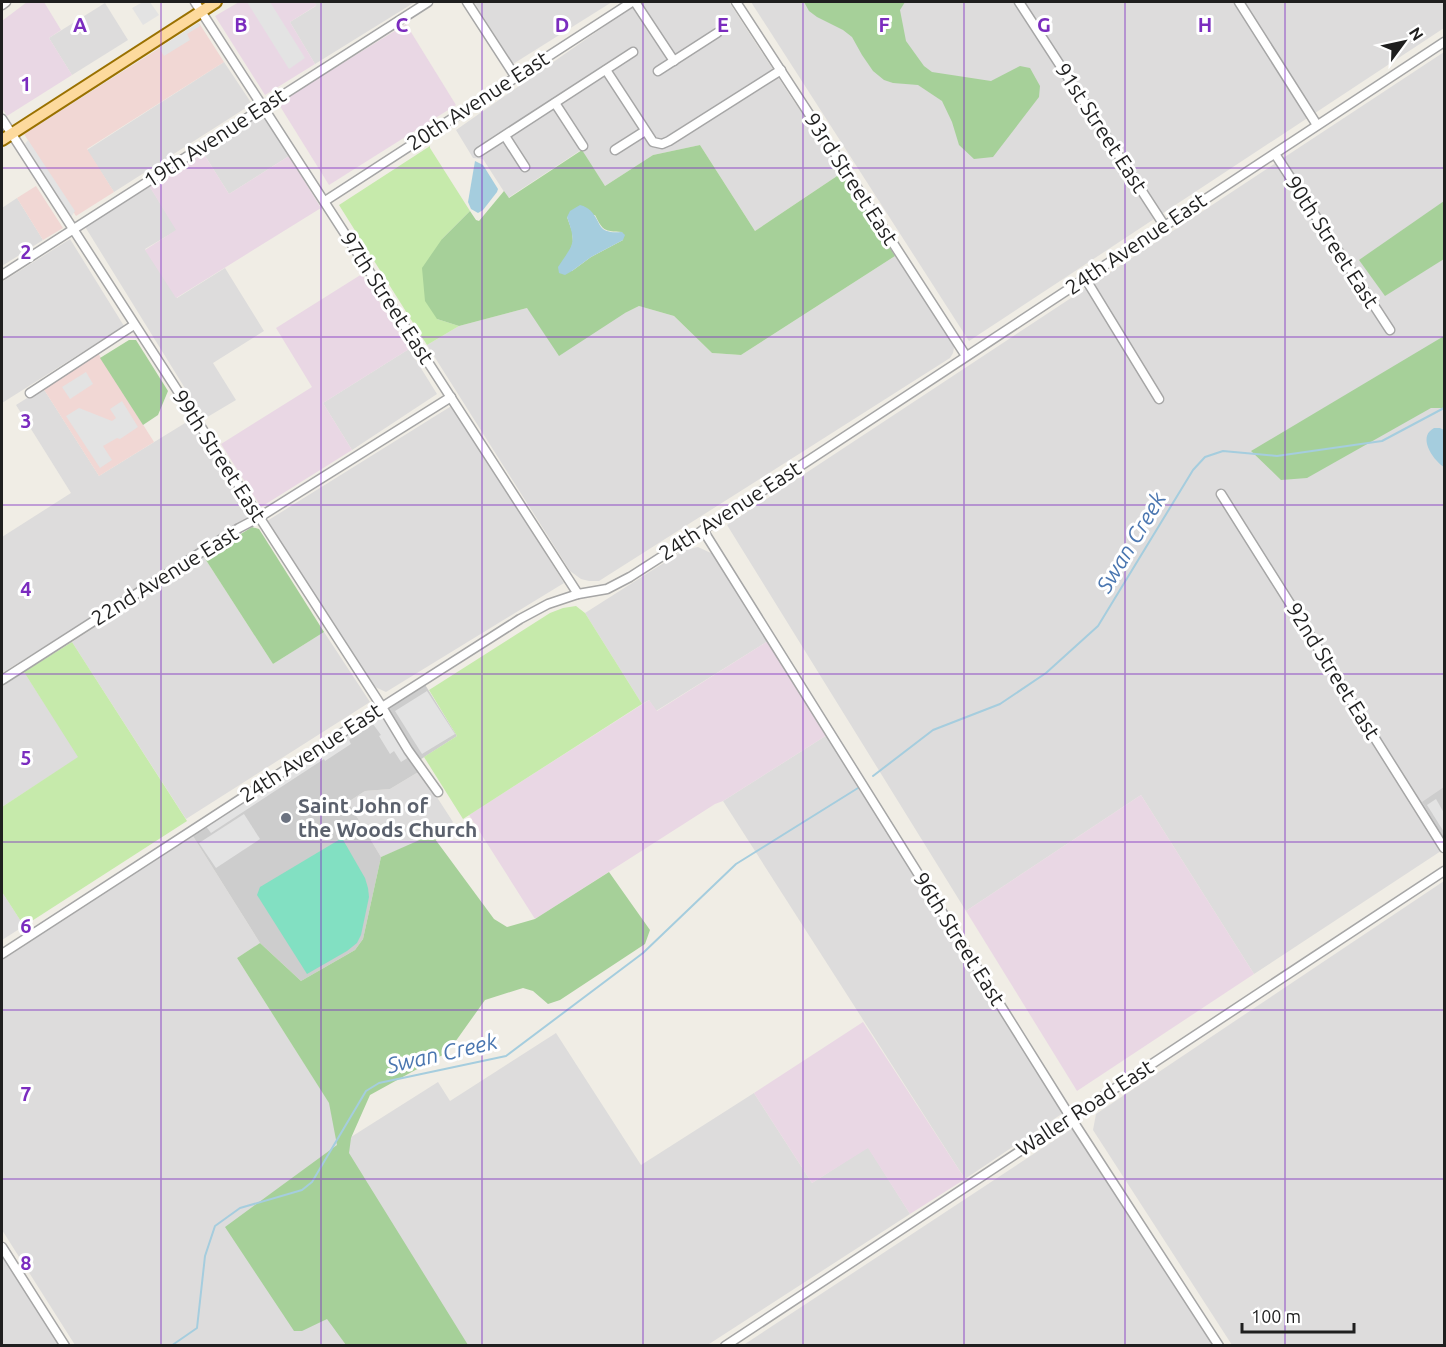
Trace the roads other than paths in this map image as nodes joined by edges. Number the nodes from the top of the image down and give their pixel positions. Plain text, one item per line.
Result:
1 (6, 2) edge
2 (216, 2) edge
3 (428, 2) edge
4 (467, 2) edge
5 (634, 2) edge
6 (736, 2) edge
7 (1019, 2) edge
8 (1239, 2) edge
9 (2, 5) edge
10 (198, 6) edge
11 (717, 33) dead end
12 (1444, 42) edge
13 (633, 52) dead end
14 (674, 61) junction
15 (606, 70) junction
16 (781, 70) junction
17 (658, 71) dead end
18 (515, 76) junction
19 (555, 103) junction
20 (264, 107) junction
21 (2, 119) edge
22 (1317, 125) junction
23 (645, 131) junction
24 (505, 136) junction
25 (6, 137) edge
26 (583, 146) dead end
27 (615, 150) dead end
28 (479, 152) dead end
29 (1275, 153) junction
30 (525, 167) dead end
31 (325, 201) junction
32 (1164, 225) junction
33 (73, 229) junction
34 (2, 275) edge
35 (1085, 278) junction
36 (134, 325) junction
37 (1390, 330) dead end
38 (966, 357) junction
39 (30, 393) dead end
40 (451, 398) junction
41 (1159, 399) dead end
42 (1221, 494) dead end
43 (258, 518) junction
44 (703, 530) junction
45 (578, 594) junction
46 (2, 680) edge
47 (382, 707) junction
48 (438, 792) dead end
49 (1444, 848) edge
50 (1444, 871) edge
51 (2, 954) edge
52 (1071, 1118) junction
53 (2, 1246) edge
54 (64, 1346) edge
55 (725, 1346) edge
56 (1219, 1346) edge

1 - 9 street
2 - 10 main road
3 - 20 street, 19th Avenue East
4 - 18 street
5 - 14 street
5 - 18 street, 20th Avenue East
6 - 16 street, 93rd Street East
7 - 32 street, 91st Street East
8 - 22 street
10 - 20 street, 97th Street East
10 - 25 main road
11 - 14 street
12 - 22 street, 24th Avenue East
13 - 15 street
14 - 17 street
15 - 19 street
15 - 23 street
16 - 23 street
16 - 38 street, 93rd Street East
18 - 31 street, 20th Avenue East
19 - 24 street
19 - 26 street
20 - 31 street, 97th Street East
20 - 33 street, 19th Avenue East
21 - 25 street, 99th Street East
22 - 29 street, 24th Avenue East
23 - 27 street
24 - 28 street
24 - 30 street
25 - 33 street, 99th Street East
29 - 32 street, 24th Avenue East
29 - 37 street, 90th Street East
31 - 40 street, 97th Street East
32 - 35 street, 24th Avenue East
33 - 34 street, 19th Avenue East
33 - 36 street, 99th Street East
35 - 38 street, 24th Avenue East
35 - 41 street
36 - 39 street
36 - 43 street, 99th Street East
38 - 44 street, 24th Avenue East
40 - 43 street, 22nd Avenue East
40 - 45 street, 97th Street East
42 - 49 street, 92nd Street East
43 - 46 street, 22nd Avenue East
43 - 47 street, 99th Street East
44 - 45 street, 24th Avenue East
44 - 52 street, 96th Street East
45 - 47 street, 24th Avenue East
47 - 48 street, 99th Street East
47 - 51 street, 24th Avenue East
50 - 52 street, Waller Road East
52 - 55 street, Waller Road East
52 - 56 street, 96th Street East
53 - 54 street

